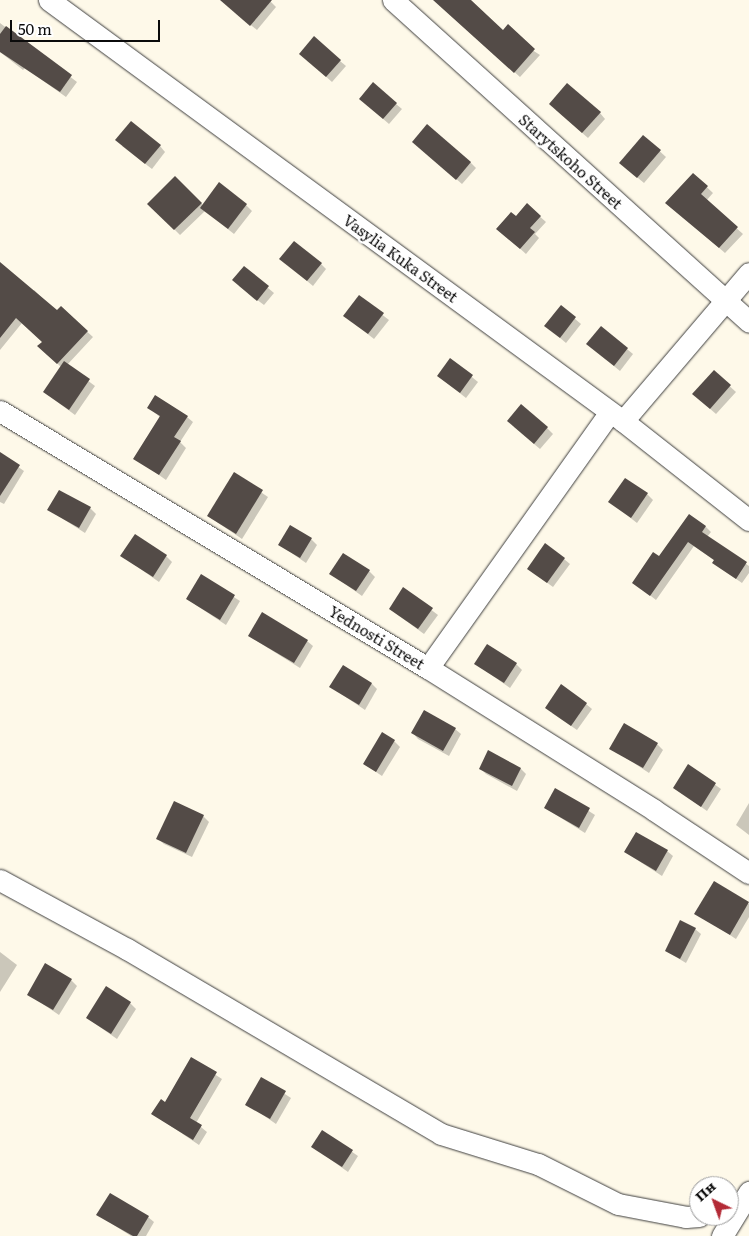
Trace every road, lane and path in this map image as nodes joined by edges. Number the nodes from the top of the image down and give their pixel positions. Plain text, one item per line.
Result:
1 (50, 0) edge
2 (393, 0) edge
3 (749, 273) edge
4 (726, 301) junction
5 (749, 322) edge
6 (0, 411) edge
7 (617, 417) junction
8 (749, 520) edge
9 (428, 668) junction
10 (749, 873) edge
11 (0, 880) edge
12 (749, 1192) edge
13 (739, 1204) edge
14 (689, 1218) edge

1 - 7 street, Vasylia Kuka Street
2 - 4 street, Starytskoho Street
3 - 4 street
4 - 5 street, Starytskoho Street
4 - 7 street
6 - 9 street, Yednosti Street
7 - 8 street, Vasylia Kuka Street
7 - 9 street
9 - 10 street, Yednosti Street
11 - 14 street
12 - 13 street

